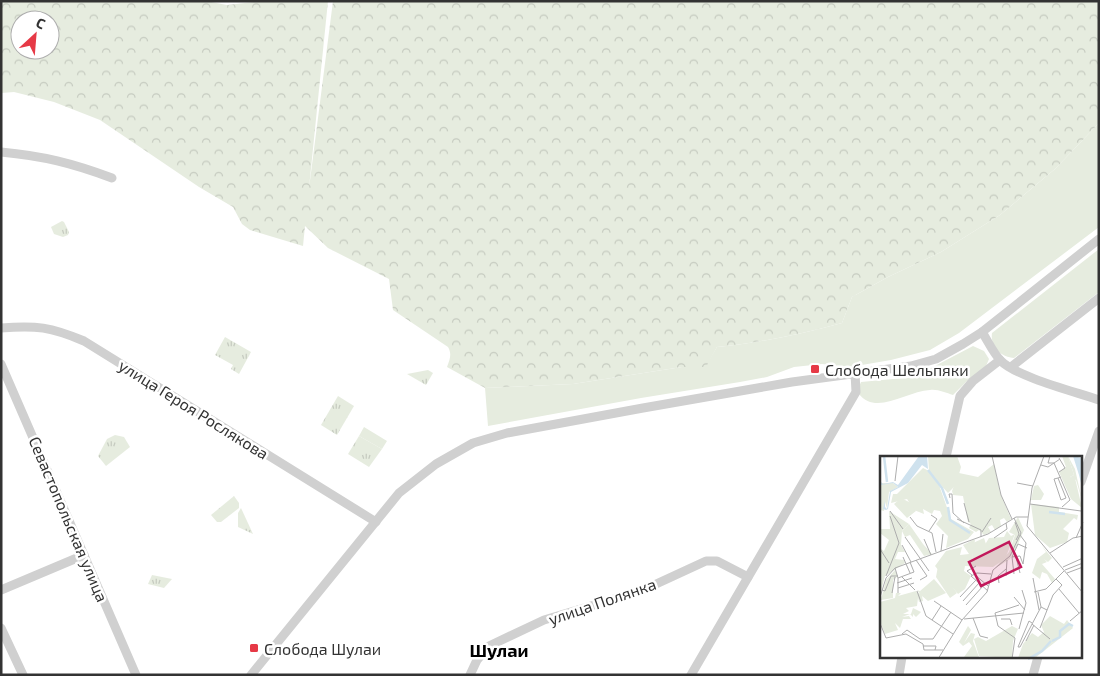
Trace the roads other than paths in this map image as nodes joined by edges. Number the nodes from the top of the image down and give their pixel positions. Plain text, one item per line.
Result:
1 (1, 152) edge
2 (112, 178) dead end
3 (1099, 239) edge
4 (1099, 298) edge
5 (1, 328) edge
6 (982, 332) junction
7 (1000, 360) junction
8 (1, 364) edge
9 (1010, 367) junction
10 (855, 373) junction
11 (1099, 400) edge
12 (1099, 431) edge
13 (946, 456) edge
14 (1082, 479) edge
15 (376, 522) junction
16 (84, 555) junction
17 (748, 576) junction
18 (1, 590) edge
19 (1, 628) edge
20 (902, 658) edge
21 (1038, 658) edge
22 (23, 675) edge
23 (136, 675) edge
24 (251, 675) edge
25 (470, 675) edge
26 (691, 675) edge
27 (899, 675) edge
28 (1033, 675) edge

1 - 2 street
3 - 6 street
4 - 9 street
5 - 15 street, улица Героя Рослякова
6 - 7 street
6 - 10 street
7 - 9 street
7 - 13 street
8 - 16 street, Севастопольская улица
9 - 11 street
10 - 15 street
10 - 17 street
12 - 14 street
15 - 24 street
16 - 18 street
16 - 23 street, Севастопольская улица
17 - 25 street, улица Полянка
17 - 26 street
19 - 22 street
20 - 27 street
21 - 28 street

